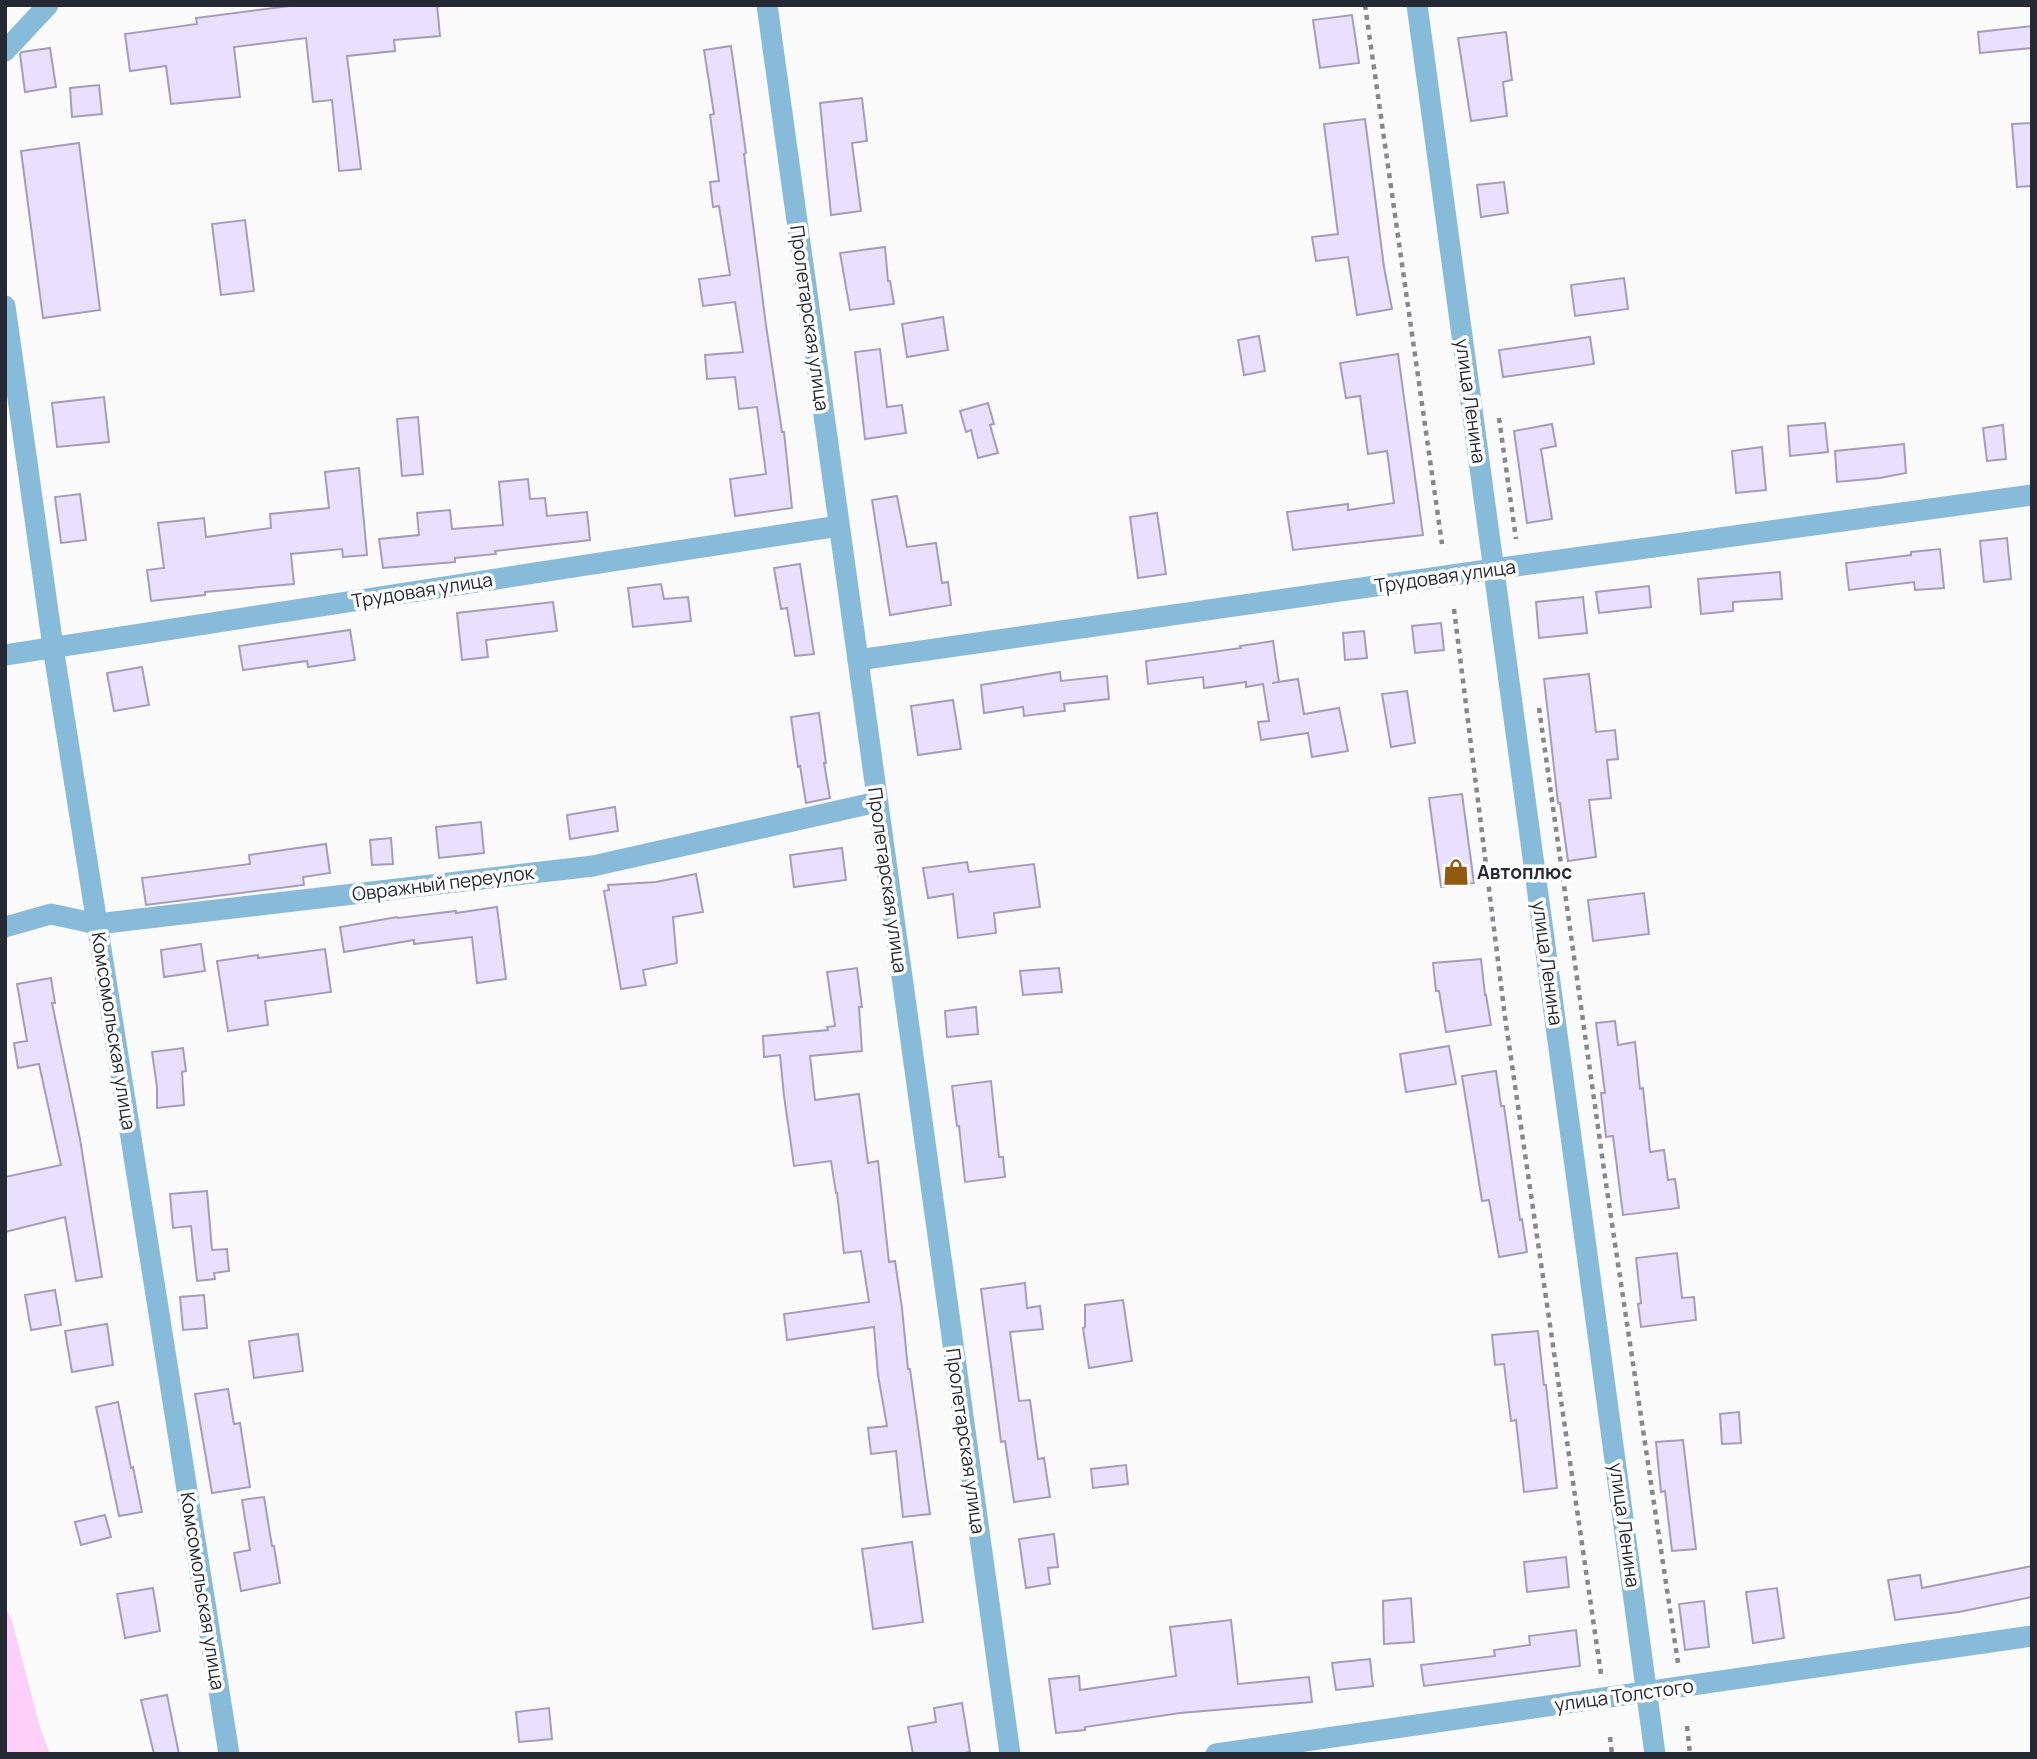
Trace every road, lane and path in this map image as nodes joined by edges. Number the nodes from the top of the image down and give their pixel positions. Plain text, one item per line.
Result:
1 (48, 5) edge
2 (767, 5) edge
3 (1364, 5) edge
4 (1417, 5) edge
5 (5, 51) edge
6 (5, 306) edge
7 (2032, 495) edge
8 (839, 526) junction
9 (1441, 544) dead end
10 (1494, 569) junction
11 (1454, 609) dead end
12 (52, 647) junction
13 (5, 655) edge
14 (858, 660) junction
15 (1538, 707) dead end
16 (877, 802) junction
17 (97, 924) junction
18 (5, 927) edge
19 (2032, 1636) edge
20 (1678, 1663) dead end
21 (1601, 1674) dead end
22 (1647, 1692) junction
23 (1686, 1726) dead end
24 (1610, 1737) dead end
25 (229, 1754) edge
26 (1010, 1754) edge
27 (1216, 1754) edge
28 (1612, 1754) edge
29 (1655, 1754) edge
30 (1690, 1754) edge

1 - 5 street
2 - 8 street, Пролетарская улица
3 - 9 path
4 - 10 street, улица Ленина
6 - 12 street, Комсомольская улица
7 - 10 street, Трудовая улица
8 - 12 street, Трудовая улица
8 - 14 street, Пролетарская улица
10 - 14 street, Трудовая улица
10 - 22 street, улица Ленина
11 - 21 path
12 - 13 street, Трудовая улица
12 - 17 street, Комсомольская улица
14 - 16 street, Пролетарская улица
15 - 20 path
16 - 17 street, Овражный переулок
16 - 26 street, Пролетарская улица
17 - 18 street, Овражный переулок
17 - 25 street, Комсомольская улица
19 - 22 street, улица Толстого
22 - 27 street, улица Толстого
22 - 29 street, улица Ленина
23 - 30 path
24 - 28 path

